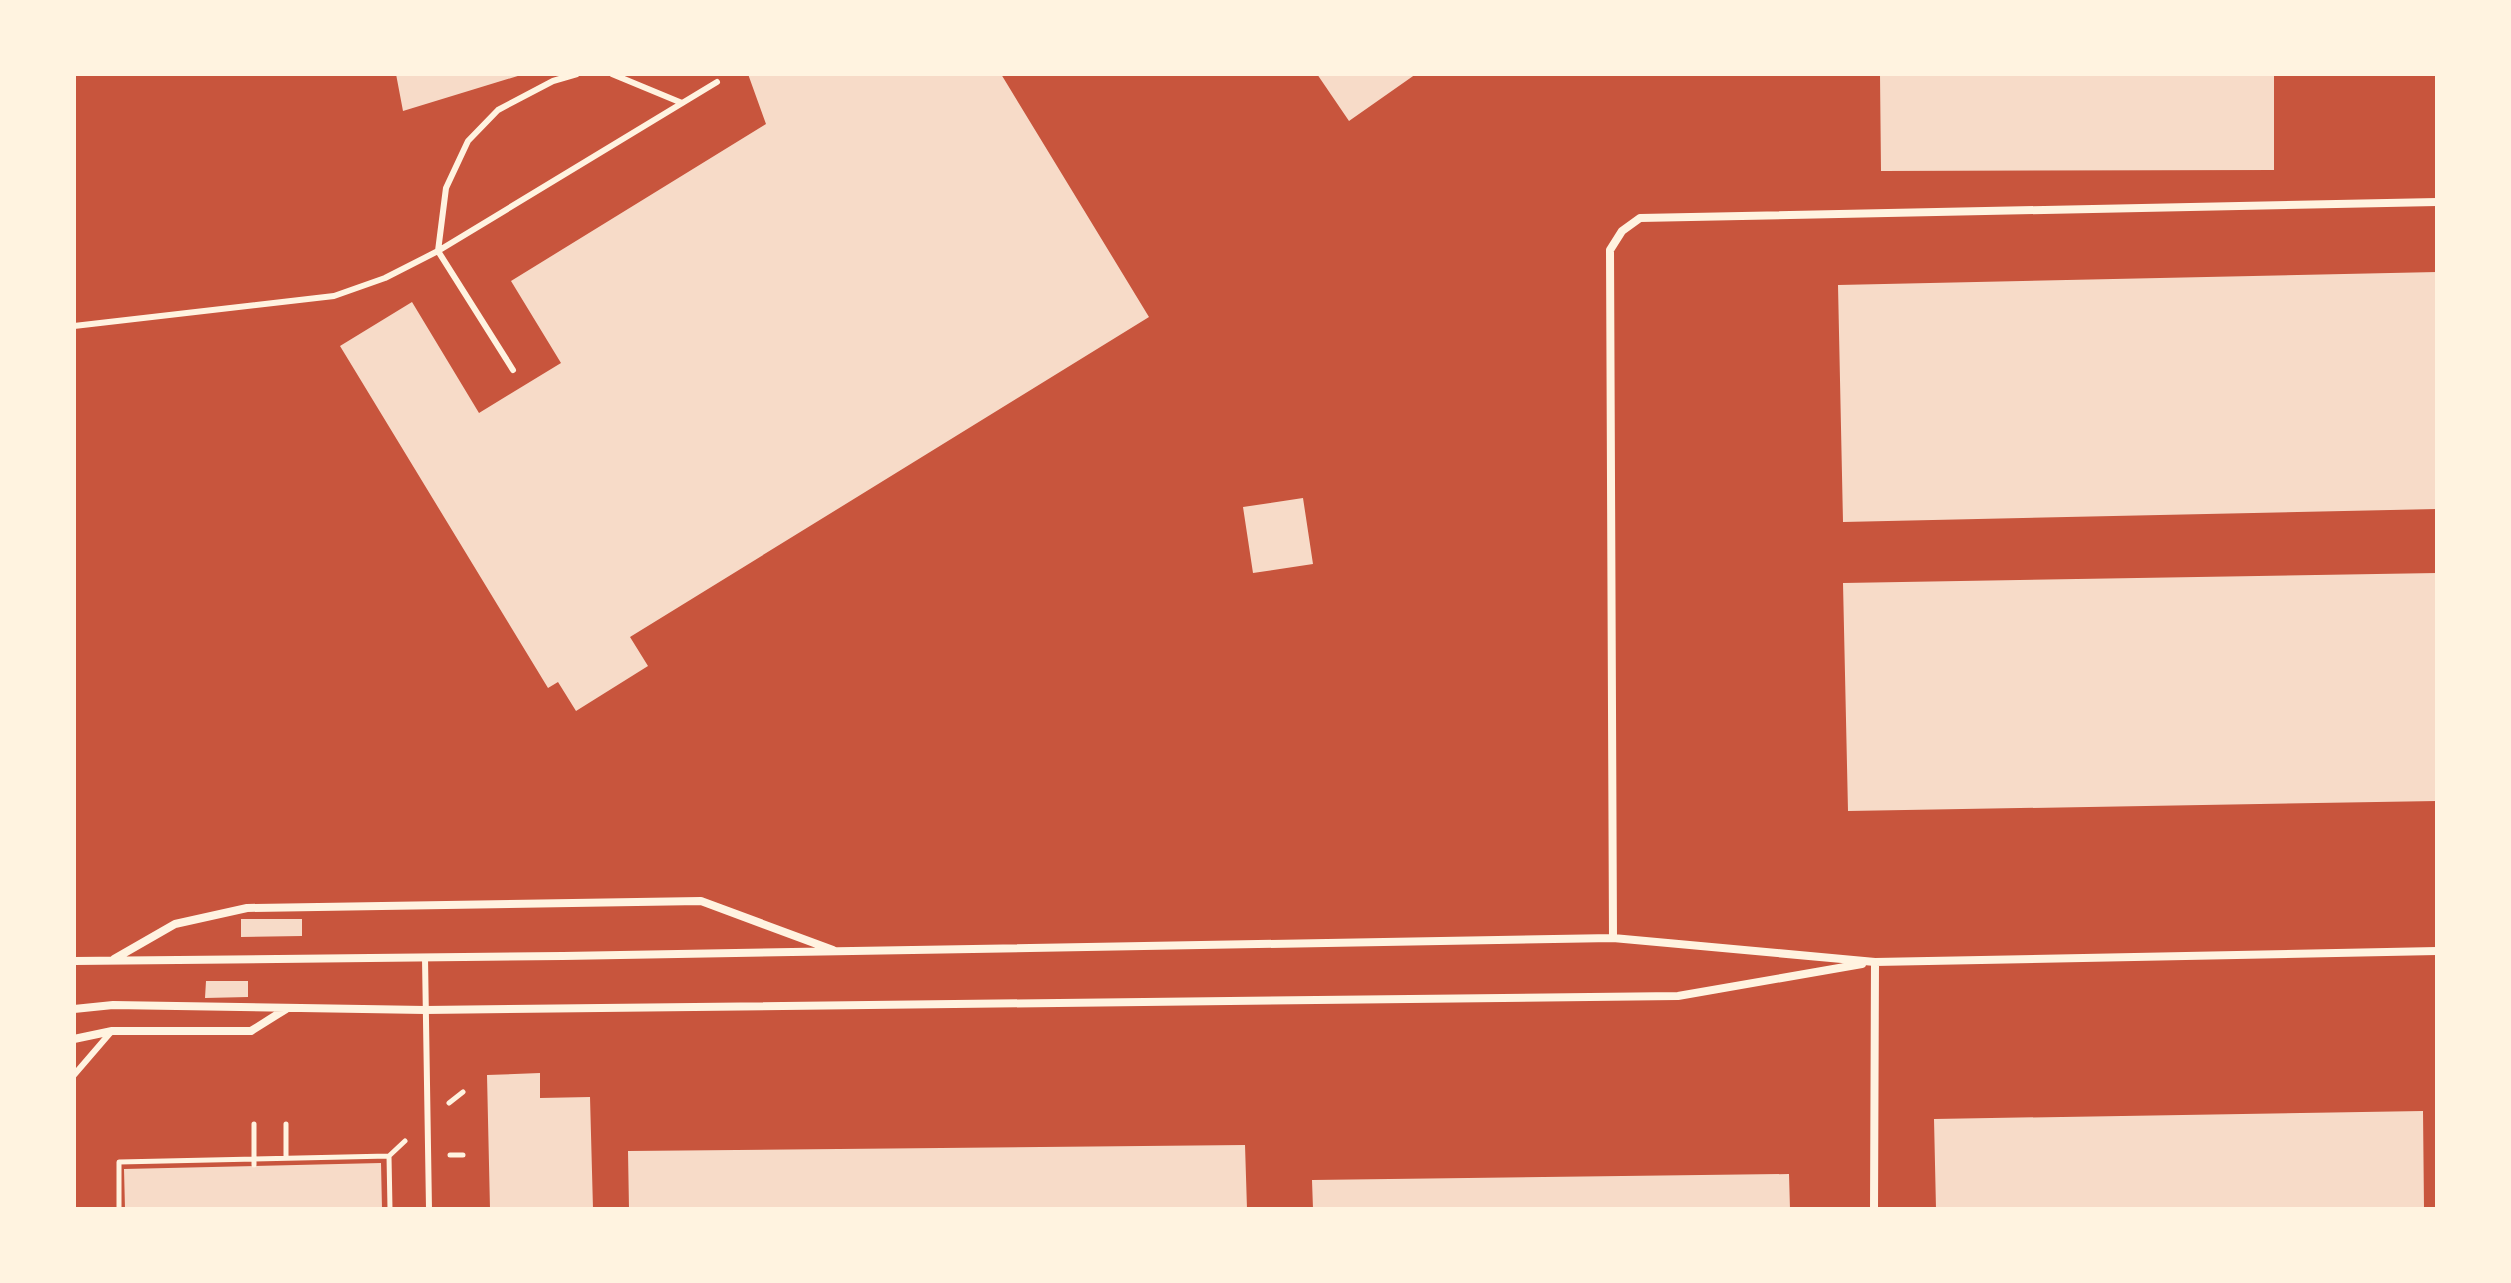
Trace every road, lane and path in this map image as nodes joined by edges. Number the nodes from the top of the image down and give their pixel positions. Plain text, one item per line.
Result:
1 (577, 74) edge
2 (612, 74) edge
3 (717, 82) dead end
4 (682, 103) junction
5 (2437, 202) edge
6 (438, 251) junction
7 (74, 326) edge
8 (513, 370) dead end
9 (1613, 938) junction
10 (2437, 951) edge
11 (838, 952) junction
12 (425, 958) junction
13 (74, 961) edge
14 (111, 961) junction
15 (1875, 962) junction
16 (288, 1007) junction
17 (74, 1009) edge
18 (425, 1010) junction
19 (112, 1031) junction
20 (74, 1039) edge
21 (74, 1075) edge
22 (254, 1124) dead end
23 (286, 1124) dead end
24 (286, 1158) junction
25 (254, 1162) junction
26 (119, 1209) edge
27 (390, 1209) edge
28 (429, 1209) edge
29 (1874, 1209) edge

1 - 6 lane
2 - 4 lane
3 - 4 lane
4 - 6 lane
5 - 9 street
6 - 7 lane
6 - 8 lane
9 - 11 street
9 - 15 street
10 - 15 street
11 - 12 street
11 - 14 street
12 - 14 street
12 - 18 lane
13 - 14 street
15 - 18 street
15 - 29 street
16 - 17 street
16 - 18 street
16 - 19 street
18 - 28 lane
19 - 20 street
19 - 21 lane
22 - 25 path
23 - 24 path
24 - 25 path
24 - 27 path
25 - 26 path

